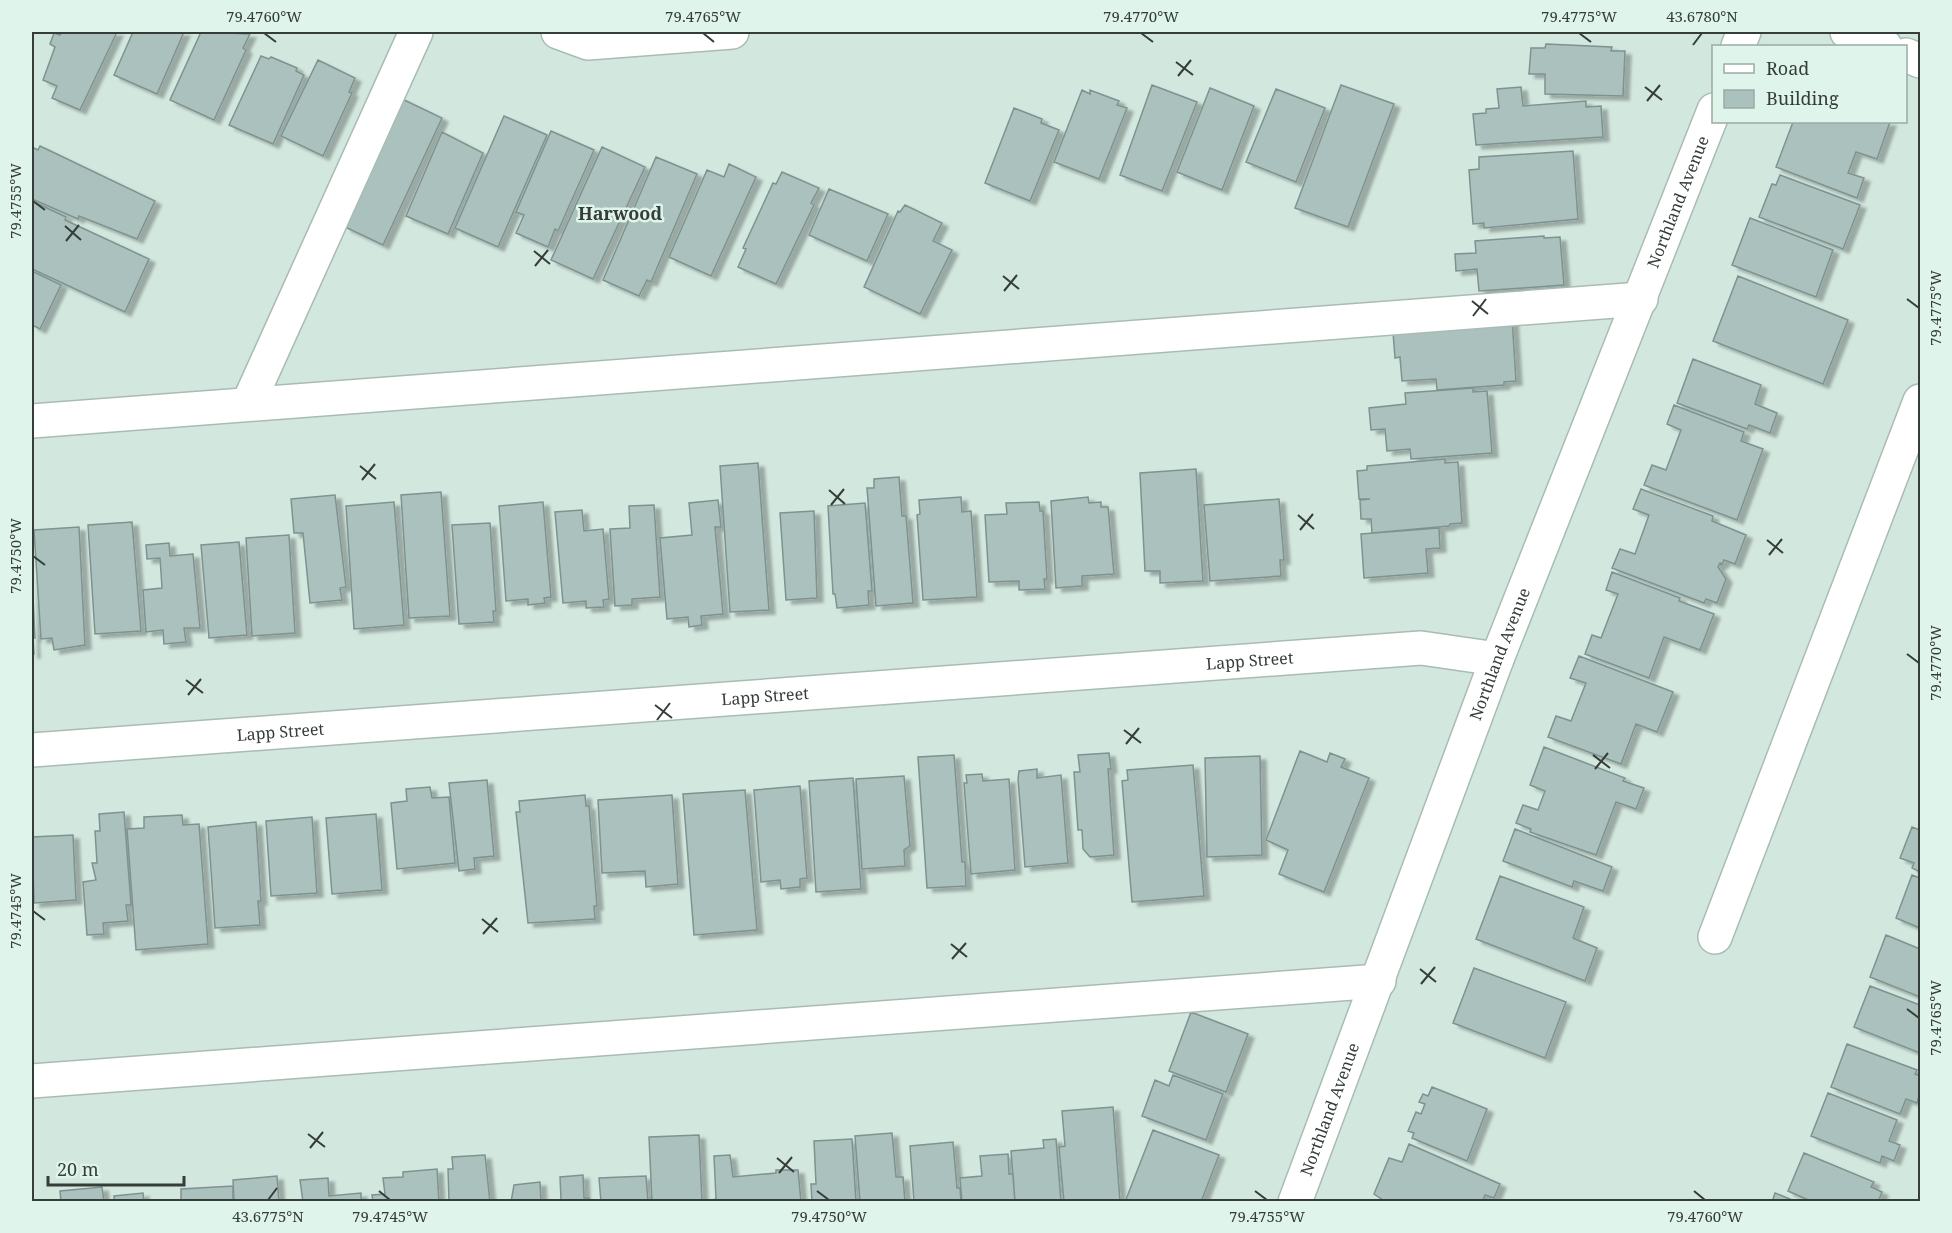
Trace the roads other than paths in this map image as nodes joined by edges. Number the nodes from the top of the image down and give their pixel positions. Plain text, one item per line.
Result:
1 (416, 32) edge
2 (558, 32) edge
3 (732, 32) edge
4 (1847, 32) edge
5 (1882, 45) edge
6 (1712, 113) edge
7 (1641, 300) junction
8 (1920, 401) edge
9 (248, 404) junction
10 (32, 421) edge
11 (1497, 659) junction
12 (32, 750) edge
13 (1715, 937) dead end
14 (1379, 981) junction
15 (32, 1081) edge
16 (1295, 1202) edge

1 - 9 street
2 - 3 street
4 - 5 street
6 - 7 street, Northland Avenue
7 - 9 street
7 - 11 street, Northland Avenue
8 - 13 street
9 - 10 street
11 - 12 street, Lapp Street
11 - 14 street, Northland Avenue
14 - 15 street
14 - 16 street, Northland Avenue

